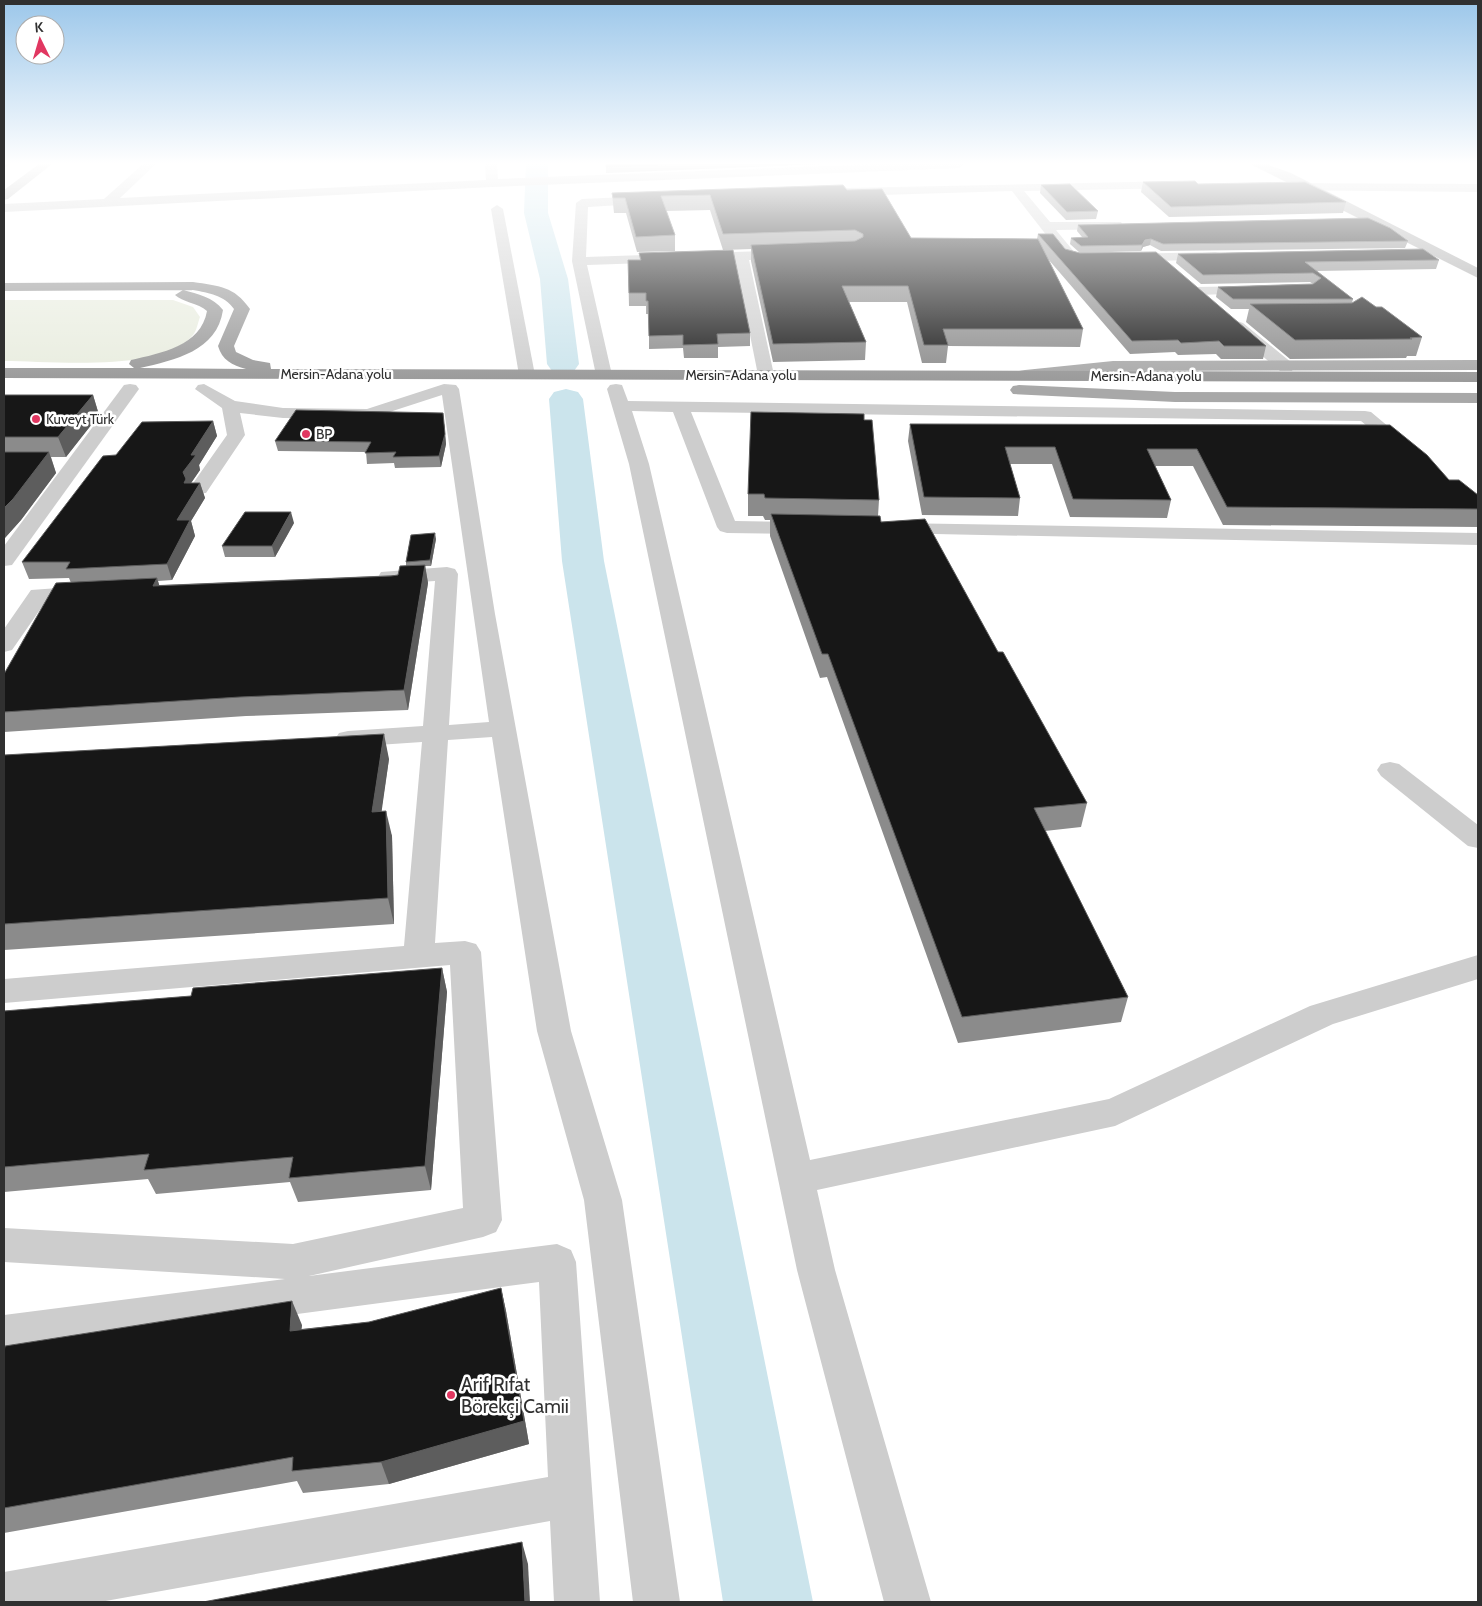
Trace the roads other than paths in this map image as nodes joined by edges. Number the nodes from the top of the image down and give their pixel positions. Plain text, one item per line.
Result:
1 (503, 239) edge
2 (580, 239) edge
3 (1057, 239) edge
4 (1411, 239) edge
5 (1143, 244) edge
6 (1407, 252) edge
7 (1436, 252) junction
8 (807, 253) edge
9 (741, 255) junction
10 (1233, 256) edge
11 (1156, 258) junction
12 (579, 261) junction
13 (1478, 274) edge
14 (6, 289) edge
15 (1272, 289) edge
16 (1196, 291) junction
17 (1210, 304) edge
18 (1244, 316) edge
19 (1478, 365) edge
20 (1286, 367) junction
21 (4, 371) edge
22 (502, 375) junction
23 (526, 375) junction
24 (766, 375) junction
25 (1478, 376) edge
26 (1017, 383) junction
27 (130, 389) junction
28 (204, 389) junction
29 (447, 389) junction
30 (4, 390) edge
31 (614, 390) junction
32 (1478, 392) edge
33 (1478, 398) edge
34 (230, 406) junction
35 (680, 406) junction
36 (1418, 459) edge
37 (48, 465) edge
38 (74, 465) junction
39 (199, 489) edge
40 (826, 528) edge
41 (876, 529) edge
42 (13, 534) edge
43 (1478, 539) edge
44 (4, 560) edge
45 (367, 578) edge
46 (108, 591) edge
47 (4, 645) edge
48 (503, 729) junction
49 (436, 735) junction
50 (328, 740) edge
51 (1390, 770) dead end
52 (1478, 839) edge
53 (419, 956) junction
54 (1478, 967) edge
55 (4, 991) edge
56 (796, 1179) junction
57 (4, 1245) edge
58 (4, 1334) edge
59 (570, 1495) junction
60 (4, 1596) edge
61 (576, 1602) edge
62 (657, 1602) edge
63 (908, 1602) edge

1 - 23 street
2 - 12 street
3 - 11 street
4 - 7 main road
5 - 11 street
6 - 7 street
7 - 13 main road
8 - 9 street
9 - 12 street
9 - 24 street
10 - 11 street
11 - 16 street
12 - 31 street
14 - 21 highway
14 - 22 highway
15 - 16 street
16 - 17 street
18 - 20 street
19 - 20 main road
20 - 26 main road
21 - 22 highway, Mersin-Adana yolu
22 - 23 highway, Mersin-Adana yolu
23 - 31 highway, Mersin-Adana yolu
24 - 26 highway, Mersin-Adana yolu
24 - 31 highway, Mersin-Adana yolu
25 - 26 highway, Mersin-Adana yolu
26 - 31 highway, Mersin-Adana yolu
26 - 32 highway, Mersin-Adana yolu
26 - 33 main road
27 - 28 highway, Mersin-Adana yolu
27 - 30 highway, Mersin-Adana yolu
27 - 38 street
28 - 29 highway, Mersin-Adana yolu
28 - 34 street
29 - 31 highway, Mersin-Adana yolu
29 - 34 street
29 - 48 street
31 - 35 street
31 - 56 street
34 - 39 street
35 - 36 street
35 - 40 street
37 - 38 street
38 - 42 street
41 - 43 street
42 - 44 street
45 - 49 street
46 - 47 street
48 - 49 street
48 - 62 street
49 - 50 street
49 - 53 street
51 - 52 street
53 - 55 street
53 - 57 street
54 - 56 street
56 - 63 street
58 - 59 street
59 - 60 street
59 - 61 street

